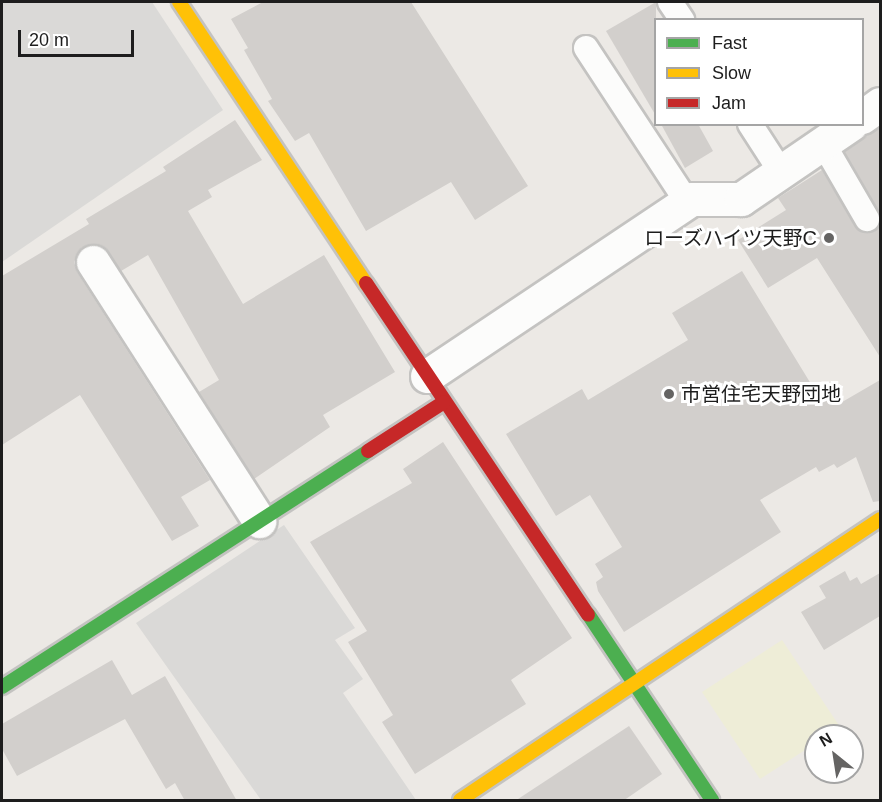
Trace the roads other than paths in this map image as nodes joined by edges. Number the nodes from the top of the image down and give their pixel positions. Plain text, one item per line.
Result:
1 (179, 2) edge
2 (670, 2) edge
3 (681, 18) edge
4 (586, 48) dead end
5 (880, 104) edge
6 (864, 116) edge
7 (751, 126) edge
8 (848, 126) edge
9 (823, 143) junction
10 (781, 172) junction
11 (687, 202) junction
12 (867, 219) dead end
13 (93, 262) dead end
14 (435, 389) junction
15 (880, 519) edge
16 (259, 521) junction
17 (636, 683) junction
18 (2, 687) edge
19 (460, 801) edge
20 (712, 801) edge

1 - 14 street
2 - 3 lane
4 - 11 lane
5 - 6 street
7 - 10 lane
8 - 9 street
9 - 10 street
9 - 12 lane
10 - 11 street
11 - 14 street
13 - 16 street
14 - 16 street
14 - 17 street
15 - 17 street
16 - 18 street
17 - 19 street
17 - 20 street

